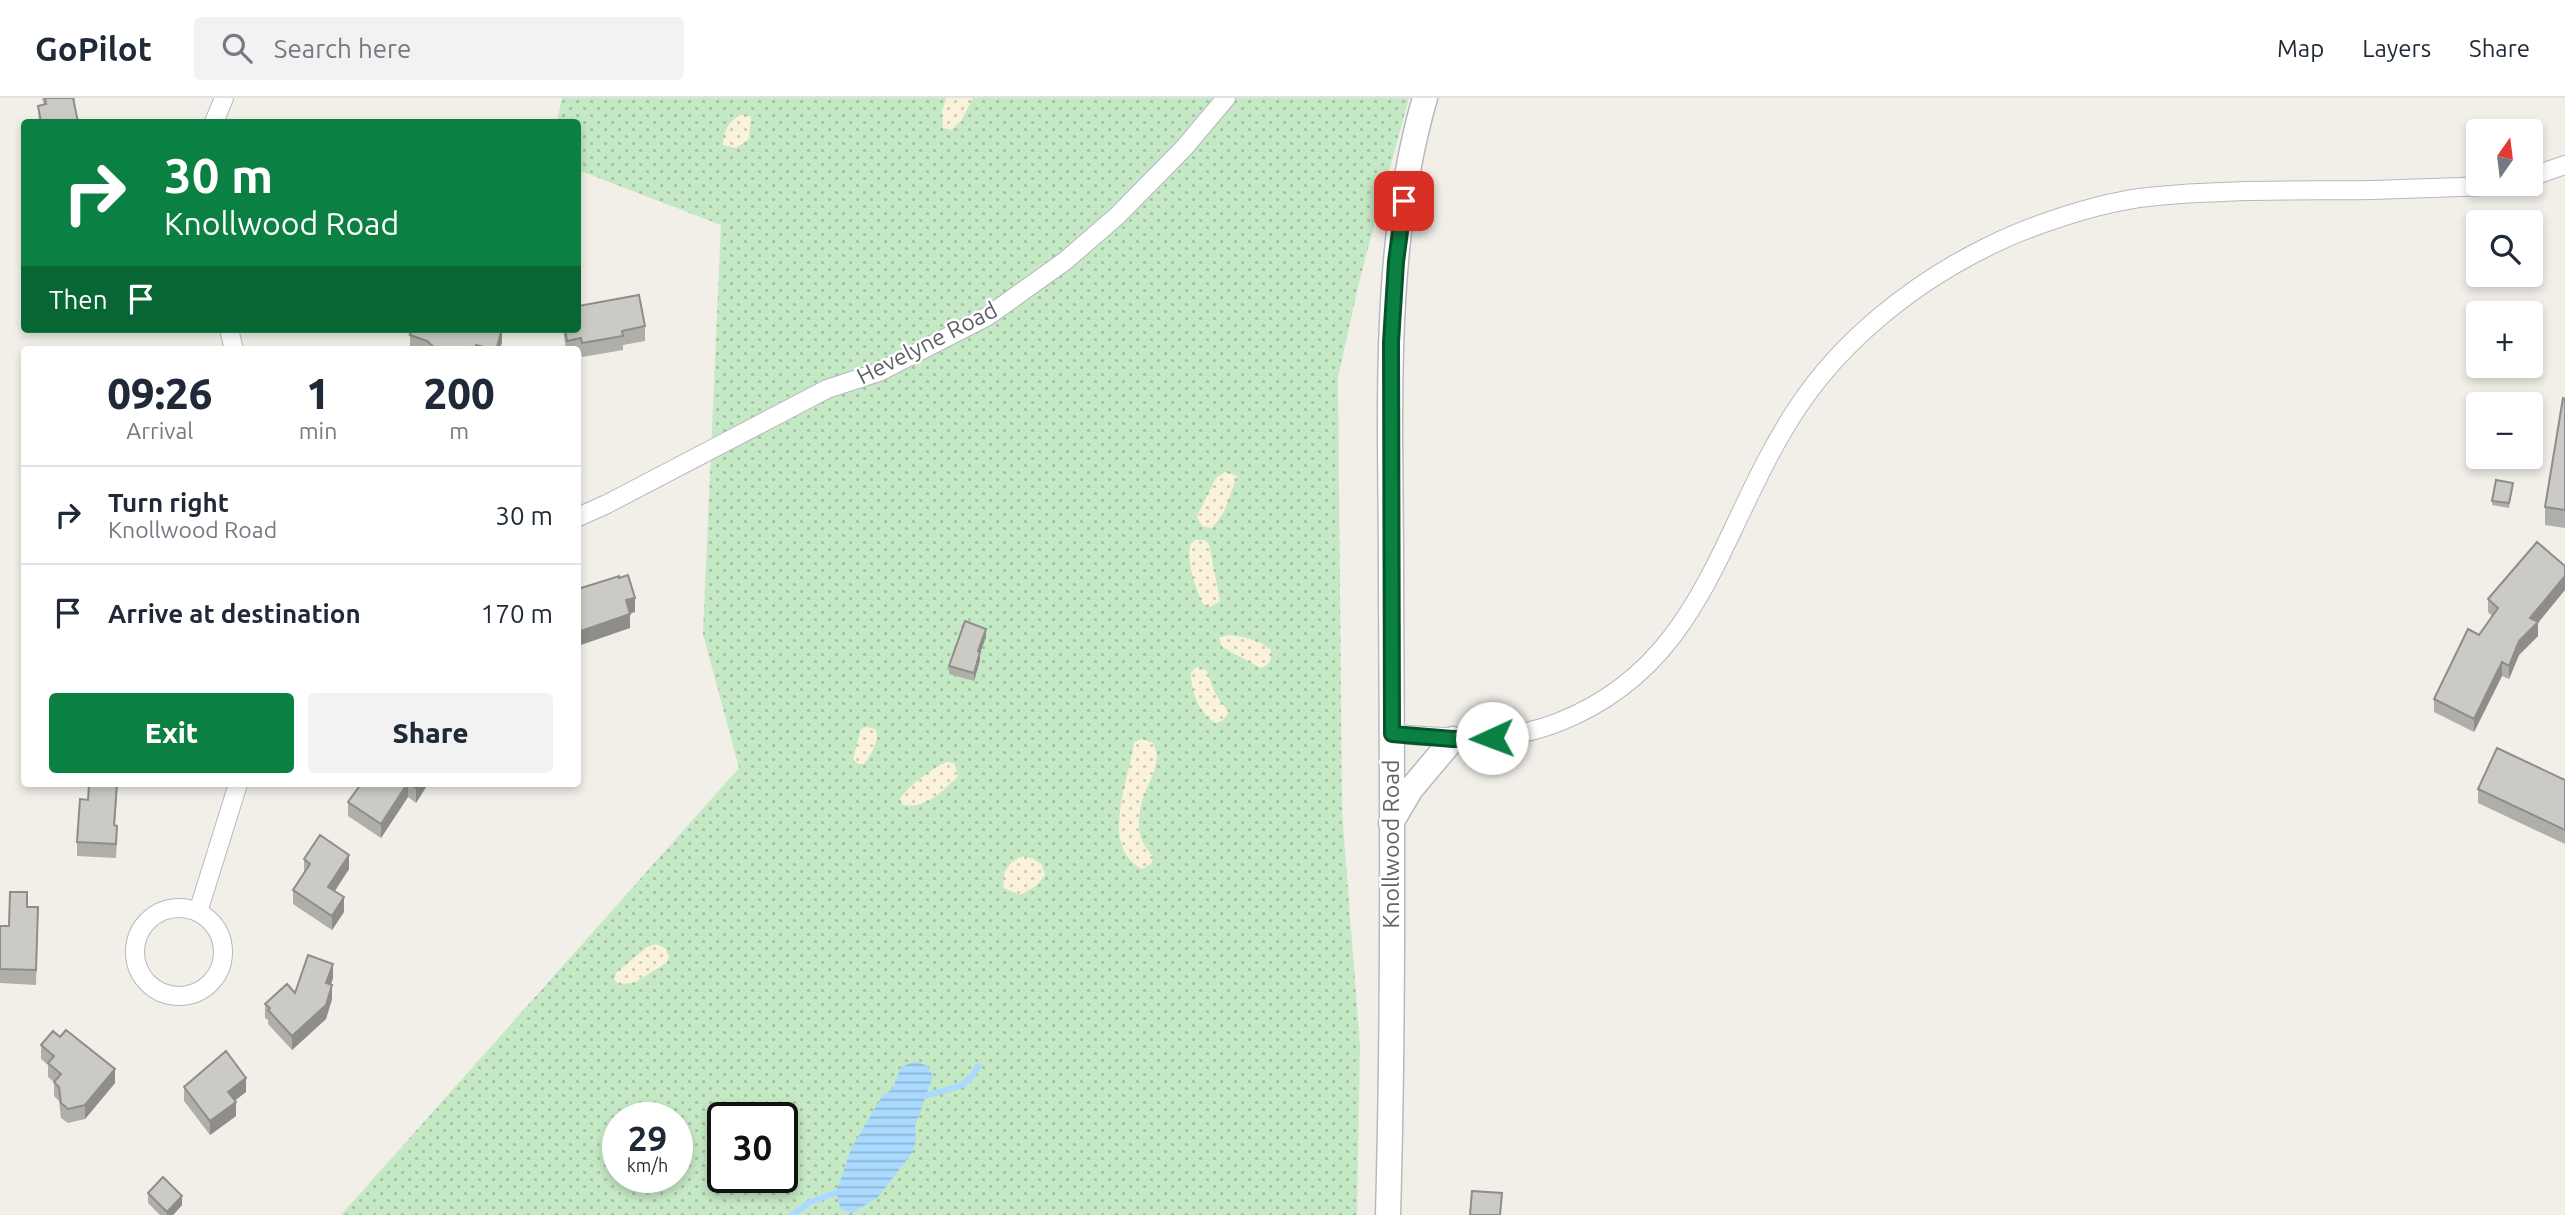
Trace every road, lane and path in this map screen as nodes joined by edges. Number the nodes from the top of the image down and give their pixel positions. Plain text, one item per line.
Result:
1 (224, 98) edge
2 (1226, 98) edge
3 (1425, 98) edge
4 (215, 119) edge
5 (2565, 165) edge
6 (2543, 173) edge
7 (2466, 186) edge
8 (581, 516) edge
9 (1392, 734) junction
10 (1453, 739) junction
11 (237, 787) edge
12 (1391, 824) junction
13 (198, 912) junction
14 (1388, 1215) edge

1 - 4 street
2 - 8 street, Hevelyne Road
3 - 9 main road, Knollwood Road
5 - 6 street
7 - 10 street
9 - 10 street
9 - 12 main road, Knollwood Road
10 - 12 main road
11 - 13 street
12 - 14 main road, Knollwood Road
13 - 13 street

